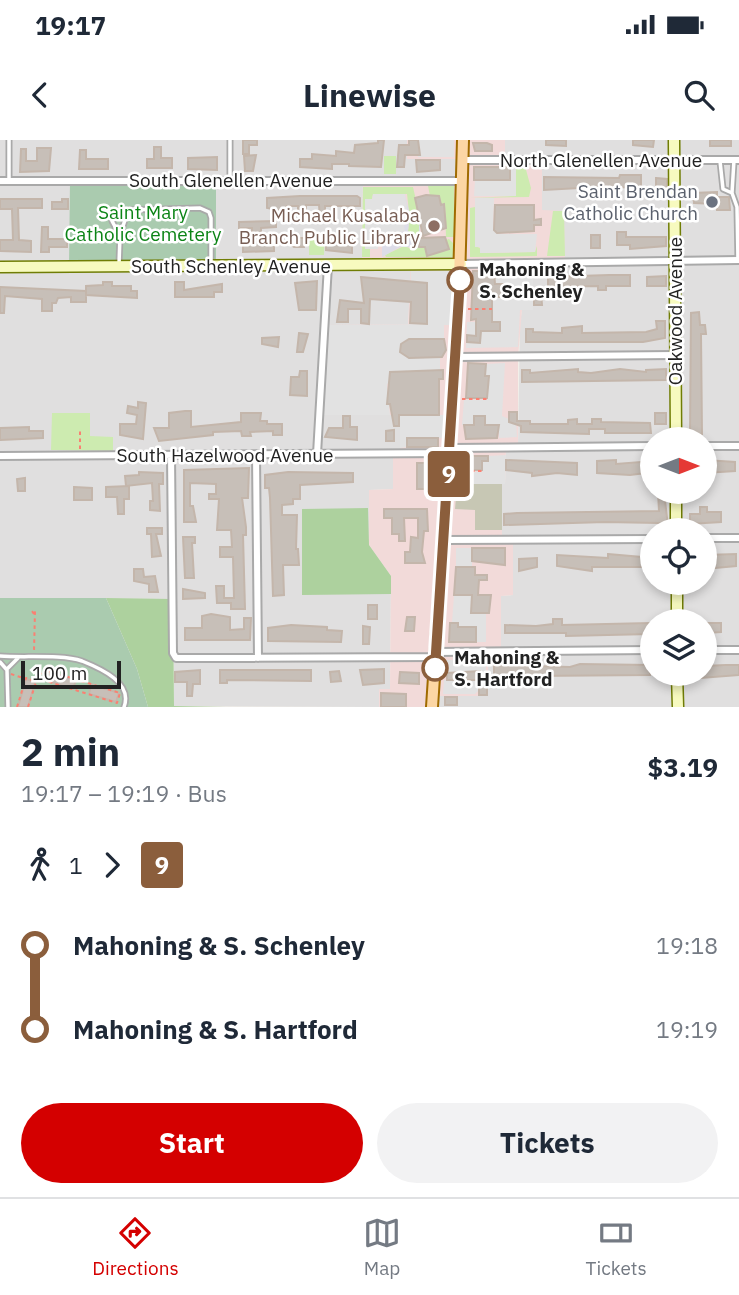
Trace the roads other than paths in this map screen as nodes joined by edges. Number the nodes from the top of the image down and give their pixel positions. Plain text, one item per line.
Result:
1 (9, 140) edge
2 (230, 140) edge
3 (463, 140) edge
4 (674, 140) edge
5 (462, 160) junction
6 (674, 160) junction
7 (720, 160) junction
8 (737, 160) edge
9 (230, 180) junction
10 (0, 181) edge
11 (9, 181) junction
12 (462, 181) junction
13 (732, 192) junction
14 (128, 210) junction
15 (120, 236) junction
16 (739, 260) edge
17 (674, 261) junction
18 (461, 264) junction
19 (328, 265) junction
20 (211, 266) junction
21 (0, 267) edge
22 (119, 267) junction
23 (675, 355) junction
24 (456, 357) junction
25 (676, 427) edge
26 (640, 446) edge
27 (718, 446) edge
28 (739, 446) edge
29 (450, 451) junction
30 (317, 454) junction
31 (171, 455) junction
32 (256, 455) junction
33 (0, 456) edge
34 (717, 538) edge
35 (739, 538) edge
36 (640, 539) edge
37 (444, 540) junction
38 (640, 650) edge
39 (717, 650) edge
40 (739, 650) edge
41 (436, 655) junction
42 (0, 656) edge
43 (18, 658) junction
44 (258, 658) junction
45 (0, 662) edge
46 (7, 671) junction
47 (677, 686) edge
48 (8, 707) edge
49 (124, 707) edge
50 (432, 707) edge
51 (678, 707) edge

1 - 11 lane
2 - 9 lane
3 - 5 main road
4 - 6 street, Oakwood Avenue
5 - 6 street, North Glenellen Avenue
5 - 12 main road
6 - 7 street, North Glenellen Avenue
6 - 17 street, Oakwood Avenue
7 - 8 street, North Glenellen Avenue
7 - 13 lane
8 - 13 lane
9 - 11 street, South Glenellen Avenue
9 - 12 street, South Glenellen Avenue
10 - 11 street, South Glenellen Avenue
12 - 18 main road
13 - 16 lane
14 - 15 lane
14 - 15 lane
14 - 20 lane
15 - 22 lane
16 - 17 street
17 - 18 street
17 - 23 street, Oakwood Avenue
18 - 19 street, South Schenley Avenue
18 - 24 main road
19 - 20 street, South Schenley Avenue
19 - 30 street
20 - 22 street, South Schenley Avenue
21 - 22 street, South Schenley Avenue
23 - 24 street
23 - 25 street, Oakwood Avenue
24 - 29 main road
26 - 29 street, South Hazelwood Avenue
27 - 28 street
29 - 30 street, South Hazelwood Avenue
29 - 37 main road
30 - 32 street, South Hazelwood Avenue
31 - 32 street, South Hazelwood Avenue
31 - 33 street, South Hazelwood Avenue
31 - 44 street
32 - 44 street
34 - 35 street
36 - 37 street
37 - 41 main road
38 - 41 street
39 - 40 street
41 - 44 street
41 - 50 main road
42 - 43 lane
43 - 46 lane
43 - 49 lane
45 - 46 lane
46 - 48 lane
47 - 51 street

